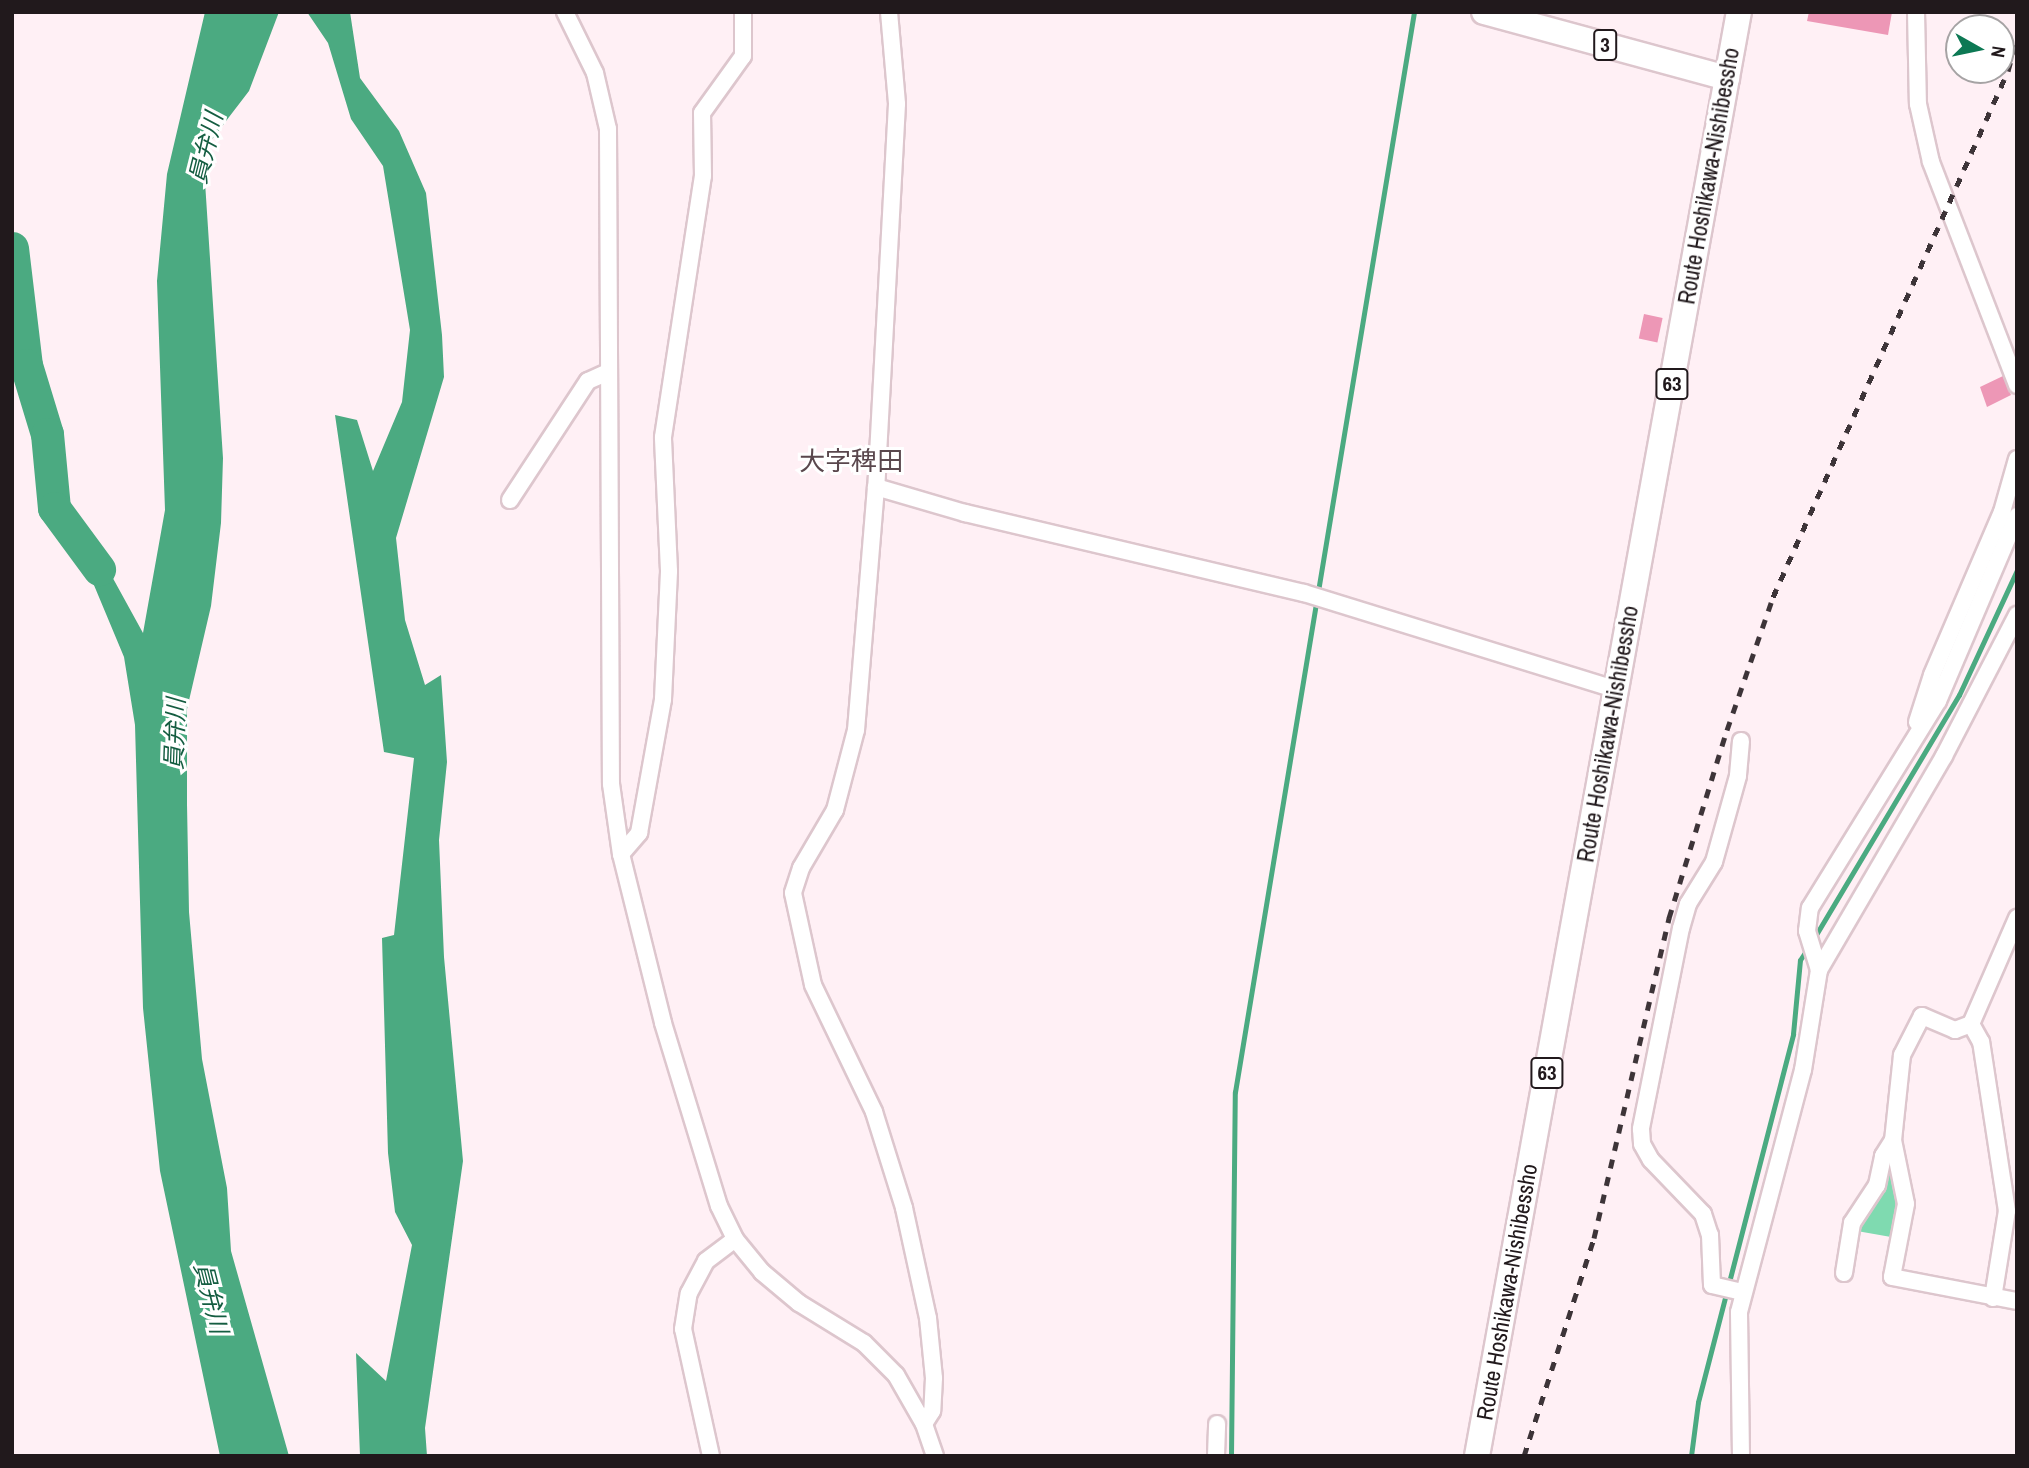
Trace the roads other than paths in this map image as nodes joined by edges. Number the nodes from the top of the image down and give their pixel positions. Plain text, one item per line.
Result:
1 (565, 12) edge
2 (743, 12) edge
3 (889, 12) edge
4 (1484, 12) edge
5 (1739, 12) edge
6 (1916, 12) edge
7 (1727, 78) junction
8 (606, 373) junction
9 (2017, 386) edge
10 (2017, 459) edge
11 (876, 486) junction
12 (510, 500) dead end
13 (2017, 516) edge
14 (2017, 615) edge
15 (1615, 689) junction
16 (1913, 735) junction
17 (1741, 741) dead end
18 (621, 854) junction
19 (2017, 918) edge
20 (1817, 965) junction
21 (1971, 1024) junction
22 (1894, 1140) junction
23 (735, 1238) junction
24 (1844, 1273) dead end
25 (1743, 1292) junction
26 (1993, 1298) junction
27 (2017, 1301) edge
28 (924, 1424) junction
29 (1217, 1424) dead end
30 (711, 1456) edge
31 (935, 1456) edge
32 (1216, 1456) edge
33 (1477, 1456) edge
34 (1741, 1456) edge

1 - 8 street
2 - 18 street
3 - 11 street
4 - 7 main road, 3
5 - 7 main road, Route Hoshikawa-Nishibessho / 63
6 - 9 street
7 - 15 main road, Route Hoshikawa-Nishibessho / 63
8 - 12 street
8 - 18 street
10 - 16 street
11 - 15 street
11 - 28 street
13 - 16 street
14 - 20 street
15 - 33 main road, Route Hoshikawa-Nishibessho / 63
16 - 20 street
17 - 25 street
18 - 23 street
19 - 21 street
20 - 25 street
21 - 22 street
21 - 26 street
22 - 24 street
22 - 26 street
23 - 28 street
23 - 30 street
25 - 34 street
26 - 27 street
28 - 31 street
29 - 32 street

